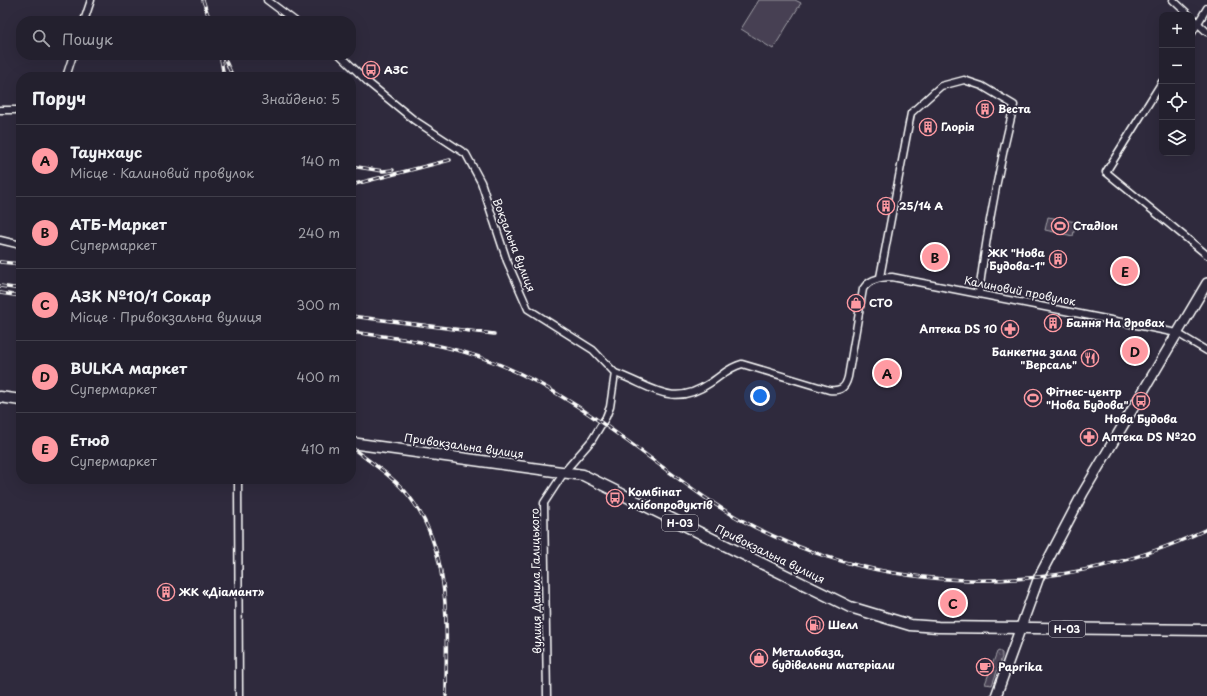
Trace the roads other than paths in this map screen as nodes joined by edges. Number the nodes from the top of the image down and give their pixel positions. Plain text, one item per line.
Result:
1 (91, 0) edge
2 (267, 0) edge
3 (1173, 0) edge
4 (1207, 8) edge
5 (1186, 12) edge
6 (86, 16) edge
7 (288, 16) edge
8 (1195, 20) edge
9 (1198, 23) junction
10 (1195, 28) edge
11 (1207, 32) edge
12 (71, 60) edge
13 (345, 60) edge
14 (68, 72) edge
15 (1161, 84) edge
16 (0, 110) edge
17 (16, 110) edge
18 (0, 240) edge
19 (16, 244) edge
20 (1207, 255) edge
21 (880, 277) junction
22 (1207, 283) edge
23 (979, 293) junction
24 (1177, 333) junction
25 (1207, 351) edge
26 (615, 373) junction
27 (0, 397) edge
28 (16, 399) edge
29 (356, 444) edge
30 (565, 471) junction
31 (238, 484) edge
32 (1020, 628) junction
33 (1207, 630) edge
34 (239, 696) edge
35 (547, 696) edge
36 (996, 696) edge

1 - 6 street
2 - 7 street
3 - 5 street
4 - 9 street
8 - 9 street
9 - 10 street
9 - 11 street
12 - 14 street
13 - 26 street, Вокзальна вулиця
15 - 20 street
16 - 17 street
18 - 19 street
21 - 23 street, Калиновий провулок
21 - 23 street
21 - 26 street
22 - 24 main road
23 - 24 street, Калиновий провулок
24 - 25 street, Калиновий провулок
24 - 32 main road
26 - 30 street
27 - 28 main road
29 - 30 main road, Привокзальна вулиця / Н-03
30 - 32 main road, Привокзальна вулиця / Н-03
30 - 35 street, вулиця Данила Галицького
31 - 34 street
32 - 33 main road, Н-03
32 - 36 main road

